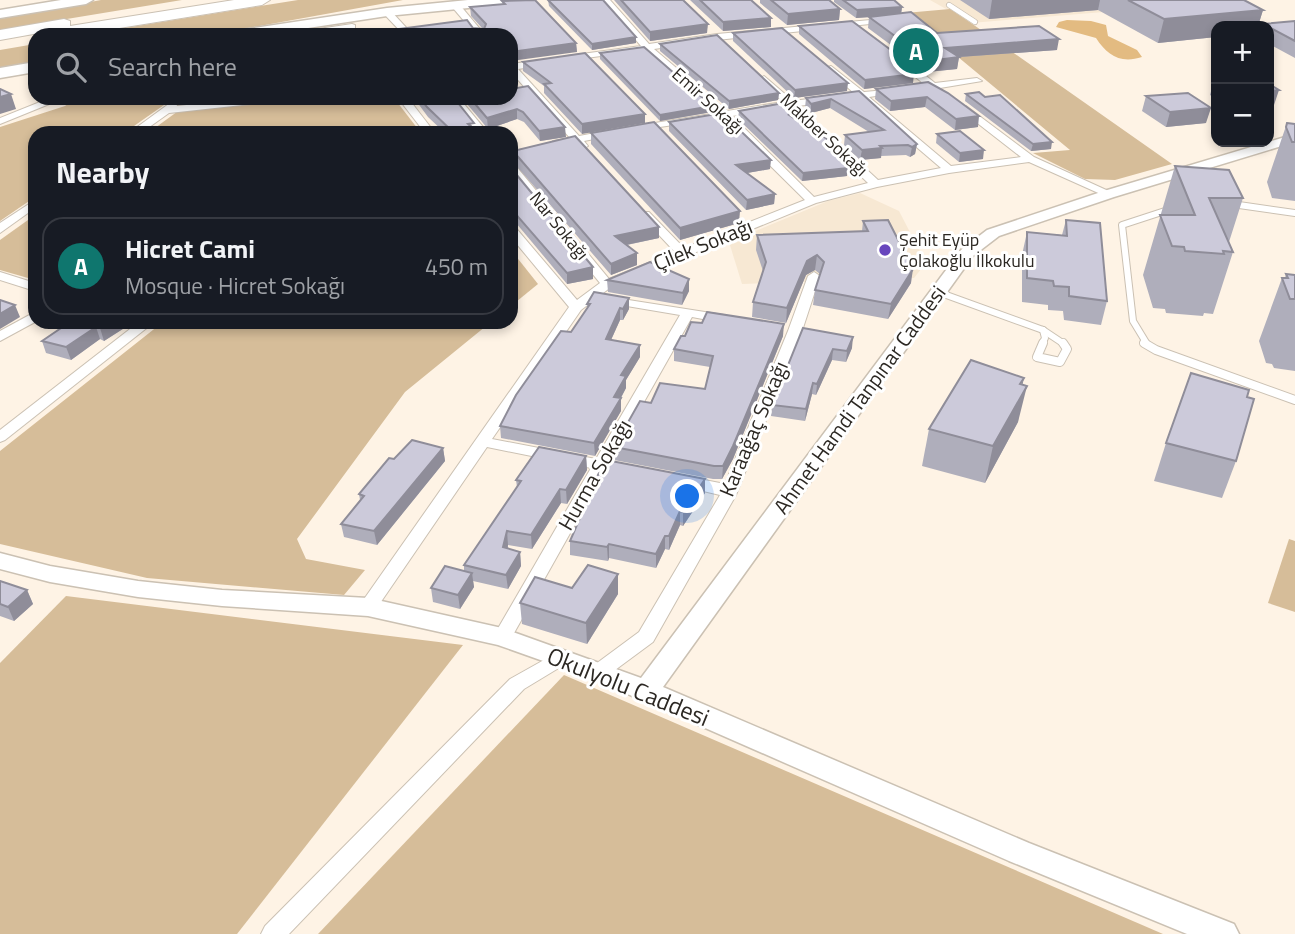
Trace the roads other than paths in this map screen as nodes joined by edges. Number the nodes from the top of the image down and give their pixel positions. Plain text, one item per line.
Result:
1 (86, 0) edge
2 (213, 0) edge
3 (262, 0) edge
4 (426, 0) edge
5 (480, 0) edge
6 (508, 0) edge
7 (606, 0) edge
8 (28, 5) edge
9 (949, 5) dead end
10 (456, 6) junction
11 (387, 12) junction
12 (0, 14) edge
13 (842, 16) edge
14 (905, 19) edge
15 (975, 22) dead end
16 (470, 23) junction
17 (775, 23) dead end
18 (853, 24) junction
19 (457, 25) edge
20 (352, 26) edge
21 (43, 28) edge
22 (89, 28) edge
23 (296, 28) edge
24 (327, 28) edge
25 (403, 28) edge
26 (475, 28) edge
27 (709, 29) edge
28 (28, 30) edge
29 (784, 30) junction
30 (863, 32) edge
31 (0, 35) edge
32 (717, 37) junction
33 (28, 38) edge
34 (793, 38) edge
35 (0, 43) edge
36 (727, 46) edge
37 (647, 47) junction
38 (884, 47) edge
39 (583, 52) junction
40 (562, 60) edge
41 (549, 62) edge
42 (823, 63) edge
43 (518, 66) edge
44 (597, 66) edge
45 (28, 68) edge
46 (755, 71) edge
47 (0, 73) edge
48 (518, 75) edge
49 (977, 81) dead end
50 (933, 86) junction
51 (944, 94) edge
52 (862, 95) junction
53 (955, 103) edge
54 (791, 104) junction
55 (41, 105) edge
56 (174, 105) edge
57 (214, 105) edge
58 (408, 105) edge
59 (460, 105) edge
60 (166, 110) junction
61 (724, 114) junction
62 (645, 116) edge
63 (0, 121) edge
64 (654, 125) junction
65 (144, 126) edge
66 (424, 126) edge
67 (477, 126) edge
68 (664, 135) edge
69 (1295, 138) edge
70 (577, 139) junction
71 (551, 144) edge
72 (594, 158) edge
73 (1030, 159) junction
74 (949, 170) junction
75 (518, 176) edge
76 (876, 184) junction
77 (1108, 194) junction
78 (812, 201) junction
79 (1221, 203) edge
80 (638, 206) edge
81 (28, 208) edge
82 (1173, 208) dead end
83 (1295, 213) edge
84 (741, 215) edge
85 (751, 225) junction
86 (0, 229) edge
87 (518, 238) edge
88 (682, 253) junction
89 (814, 275) dead end
90 (0, 276) edge
91 (607, 284) junction
92 (28, 286) edge
93 (938, 292) junction
94 (589, 296) junction
95 (576, 307) junction
96 (688, 313) junction
97 (28, 320) edge
98 (741, 322) edge
99 (138, 329) edge
100 (1043, 330) junction
101 (0, 337) edge
102 (1295, 400) edge
103 (0, 415) edge
104 (16, 424) junction
105 (0, 437) edge
106 (482, 442) junction
107 (601, 465) junction
108 (627, 470) edge
109 (665, 478) edge
110 (730, 490) junction
111 (2, 564) edge
112 (368, 607) junction
113 (502, 637) junction
114 (559, 658) junction
115 (600, 671) junction
116 (645, 692) junction
117 (273, 934) edge
118 (1223, 934) edge

1 - 8 main road
2 - 21 highway
3 - 22 highway
4 - 23 main road
5 - 6 main road
6 - 10 main road
7 - 37 street, Emir Sokağı
8 - 12 main road
9 - 15 lane
10 - 11 main road
10 - 16 street
11 - 20 main road
11 - 25 street
13 - 18 street
14 - 18 street
16 - 19 street
16 - 26 street
17 - 29 street
18 - 29 street
18 - 30 street
20 - 24 main road
27 - 32 street
28 - 31 highway
29 - 32 street
29 - 34 street
32 - 36 street
32 - 37 street
33 - 35 highway
37 - 39 street
37 - 61 street, Emir Sokağı
38 - 50 street
39 - 40 street
39 - 44 street
41 - 43 street
42 - 52 street
45 - 47 main road
46 - 54 street, Makber Sokağı
48 - 70 street
49 - 50 street
50 - 51 street
50 - 52 street
52 - 54 street
52 - 74 street
53 - 73 street
54 - 61 street
54 - 76 street, Makber Sokağı
55 - 63 street
56 - 60 street
57 - 60 street
58 - 66 street
59 - 67 street
60 - 65 street
61 - 64 street
61 - 78 street, Emir Sokağı
62 - 64 street
64 - 68 street
64 - 70 street
69 - 77 street, Ahmet Hamdi Tanpınar Caddesi
70 - 71 street
70 - 72 street
73 - 74 street, Çilek Sokağı
73 - 77 street
74 - 76 street, Çilek Sokağı
75 - 91 street, Nar Sokağı
76 - 78 street, Çilek Sokağı
77 - 93 street, Ahmet Hamdi Tanpınar Caddesi
78 - 85 street, Çilek Sokağı
79 - 83 lane
80 - 88 street
81 - 86 street
82 - 102 lane
84 - 85 street
85 - 88 street, Çilek Sokağı
87 - 95 street
88 - 91 street, Çilek Sokağı
89 - 110 street, Karaağaç Sokağı
90 - 92 street
91 - 94 street, Çilek Sokağı
93 - 100 lane
93 - 116 street, Ahmet Hamdi Tanpınar Caddesi
94 - 95 street, Çilek Sokağı
94 - 96 street
95 - 106 street, Çilek Sokağı
96 - 98 street
96 - 107 street, Hurma Sokağı
97 - 101 street
99 - 104 street
100 - 100 lane
103 - 104 street
104 - 105 street
106 - 107 street
106 - 112 street, Çilek Sokağı
107 - 108 street
107 - 113 street, Hurma Sokağı
109 - 110 street
110 - 115 street, Karaağaç Sokağı
111 - 112 street, Okulyolu Caddesi
112 - 113 street, Okulyolu Caddesi
113 - 114 street, Okulyolu Caddesi
114 - 115 street, Okulyolu Caddesi
114 - 117 street
115 - 116 street, Okulyolu Caddesi
116 - 118 street, Okulyolu Caddesi

